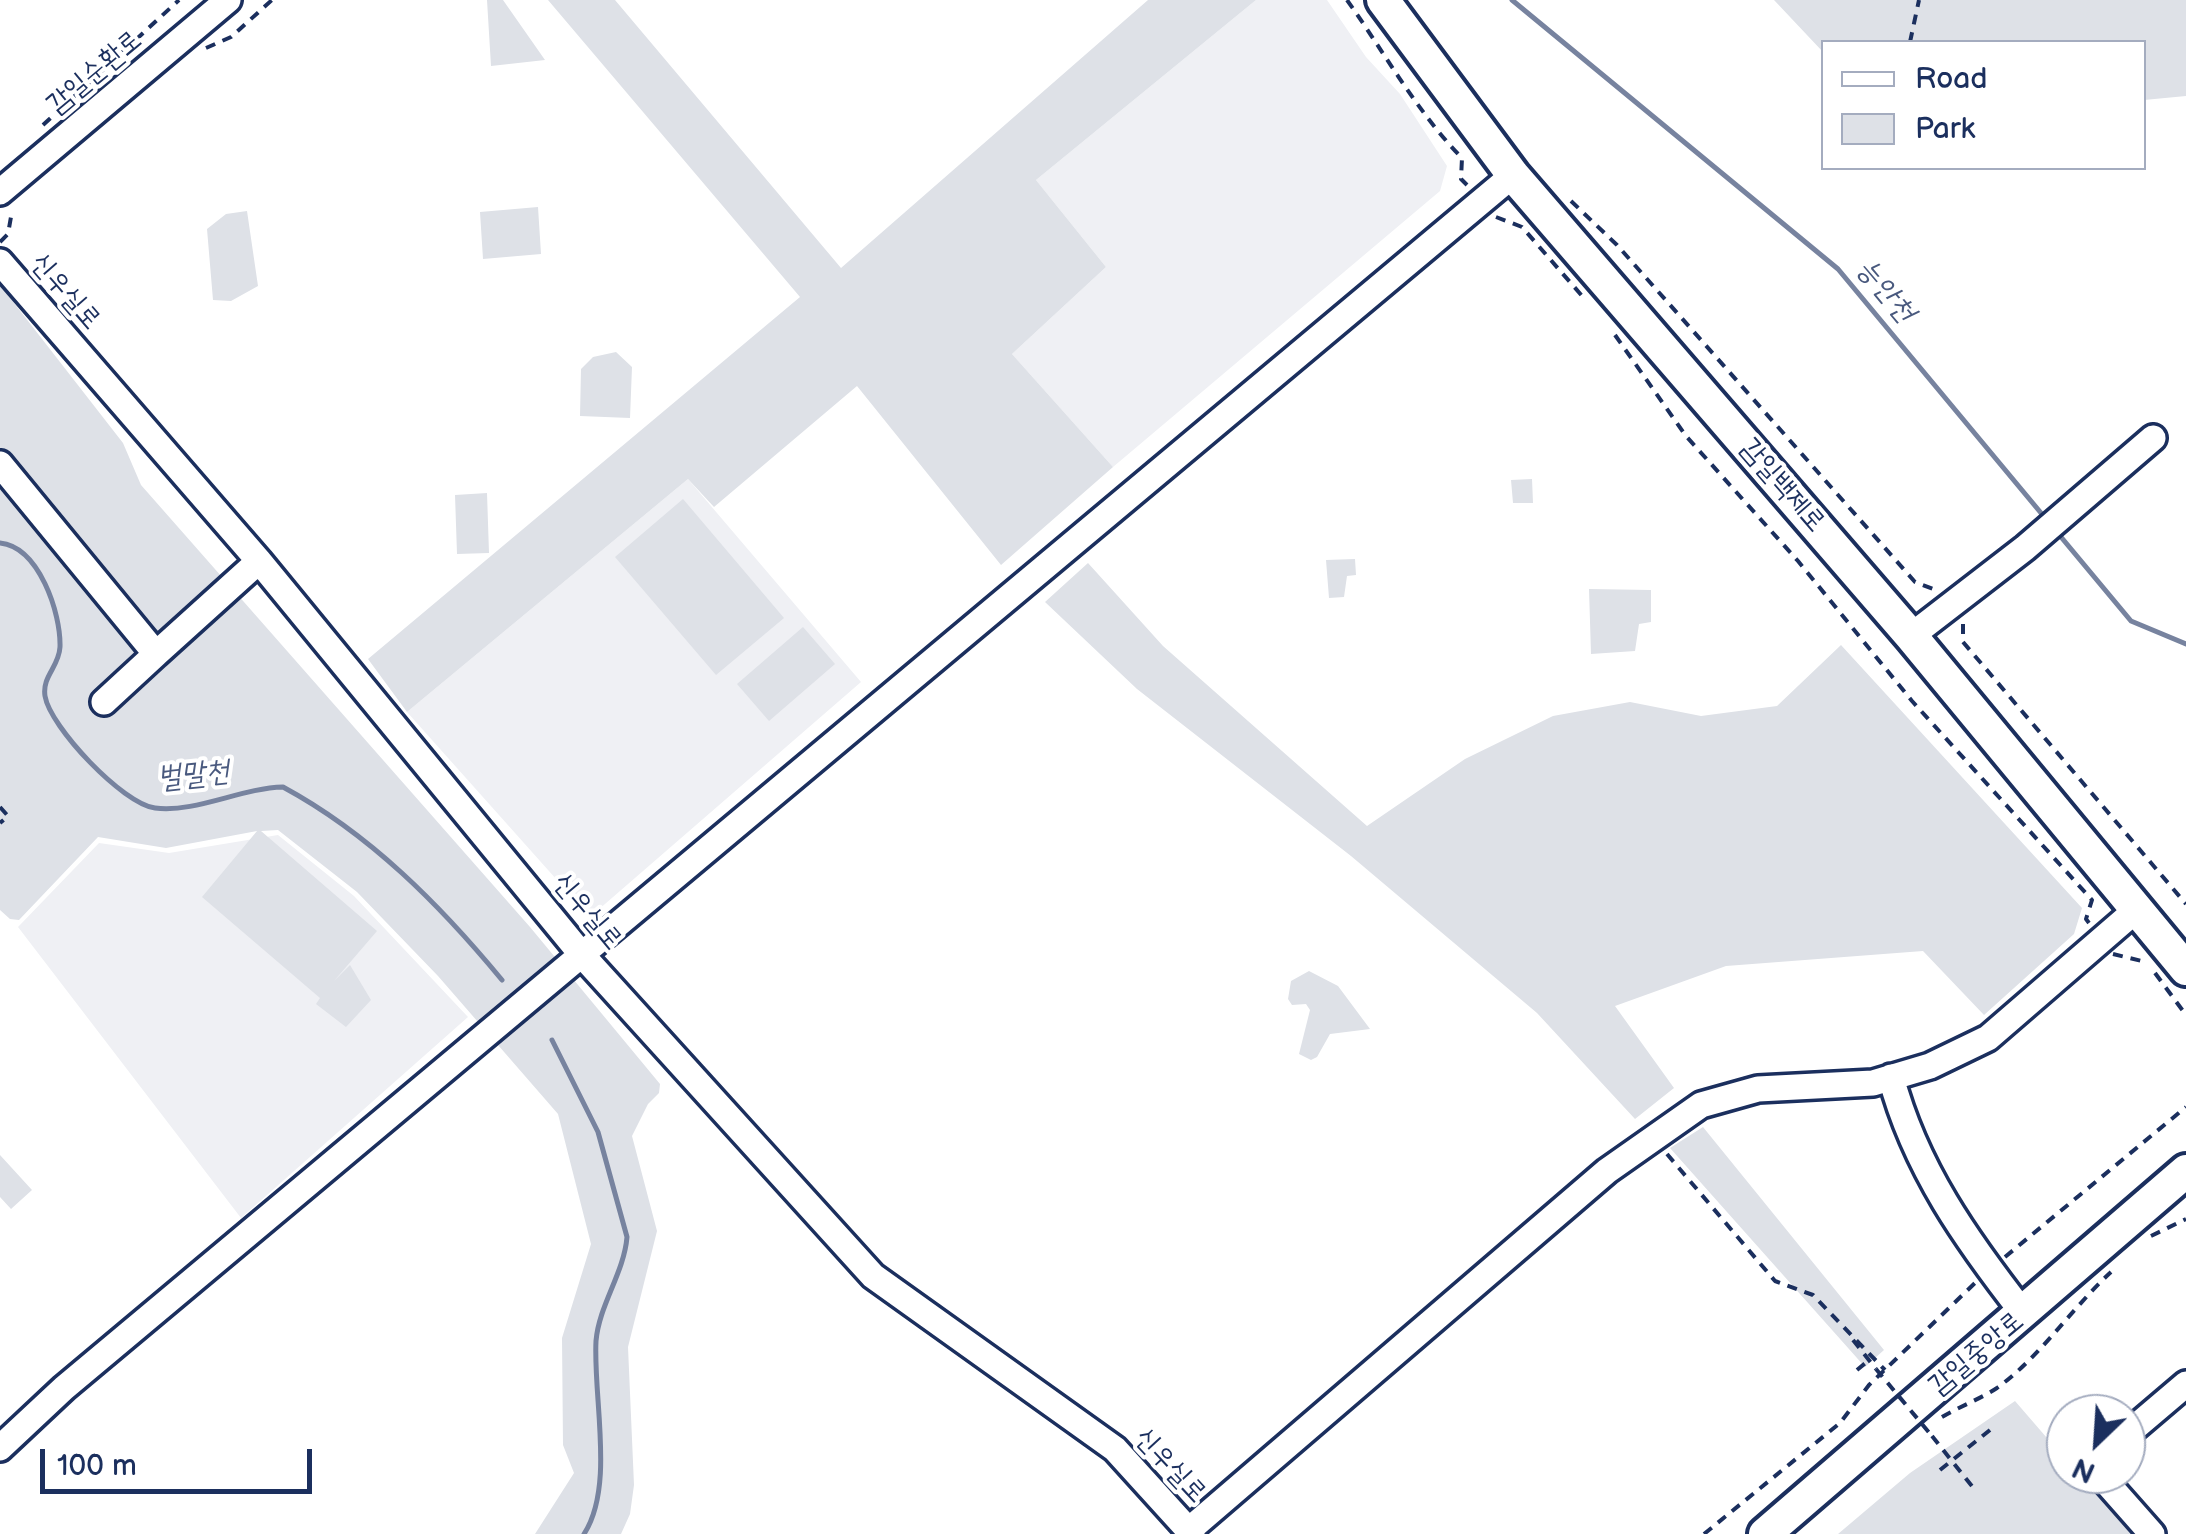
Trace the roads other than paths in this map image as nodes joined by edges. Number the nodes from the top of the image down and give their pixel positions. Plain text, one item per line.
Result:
1 (228, 0) edge
2 (1383, 0) edge
3 (1513, 175) junction
4 (0, 192) edge
5 (0, 262) edge
6 (2153, 438) dead end
7 (0, 464) edge
8 (259, 562) junction
9 (1911, 636) junction
10 (156, 654) junction
11 (104, 702) dead end
12 (2136, 910) junction
13 (582, 954) junction
14 (2186, 969) edge
15 (1892, 1077) junction
16 (2186, 1172) edge
17 (2024, 1314) junction
18 (2186, 1384) edge
19 (2146, 1418) edge
20 (0, 1448) edge
21 (2117, 1494) edge
22 (1190, 1532) edge
23 (1765, 1534) edge
24 (2152, 1534) edge

1 - 4 street, 감일순환로
2 - 3 main road, 감일백제로
3 - 9 main road, 감일백제로
3 - 13 street
5 - 8 street, 신우실로
6 - 9 street
7 - 10 street
8 - 10 street
8 - 13 street, 신우실로
9 - 12 main road, 감일백제로
10 - 11 street
12 - 14 main road, 감일백제로
12 - 15 street
13 - 20 street
13 - 22 street, 신우실로
15 - 17 street
15 - 22 street
16 - 17 main road, 감일중앙로
17 - 23 main road, 감일중앙로
18 - 19 street
21 - 24 street

